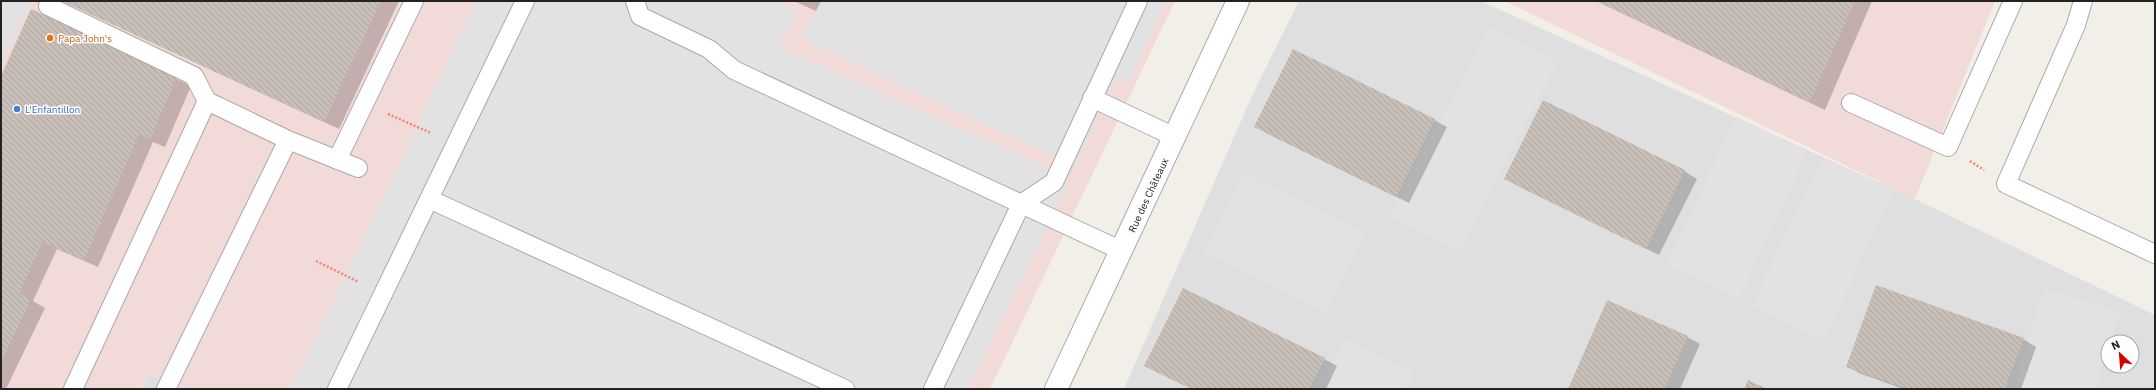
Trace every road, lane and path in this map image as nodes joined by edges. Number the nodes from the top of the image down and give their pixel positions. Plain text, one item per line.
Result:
1 (414, 1) edge
2 (525, 1) edge
3 (635, 1) edge
4 (1138, 1) edge
5 (1238, 1) edge
6 (2013, 1) edge
7 (2083, 1) edge
8 (41, 3) edge
9 (1092, 98) junction
10 (207, 101) junction
11 (1851, 103) dead end
12 (364, 104) junction
13 (1175, 137) junction
14 (288, 140) junction
15 (456, 143) junction
16 (1948, 147) junction
17 (337, 160) junction
18 (358, 168) dead end
19 (2006, 184) junction
20 (429, 199) junction
21 (1021, 204) junction
22 (1122, 251) junction
23 (2155, 254) edge
24 (316, 261) dead end
25 (383, 294) junction
26 (73, 389) edge
27 (166, 389) edge
28 (337, 389) edge
29 (845, 389) edge
30 (933, 389) edge
31 (1056, 389) edge

1 - 12 lane
2 - 15 lane
3 - 21 lane
4 - 9 lane
5 - 13 street, Rue des Châteaux
6 - 16 lane
7 - 19 lane
8 - 10 lane
9 - 13 lane
9 - 21 lane
10 - 14 lane
10 - 26 lane
11 - 16 lane
12 - 15 path
12 - 17 lane
13 - 22 street, Rue des Châteaux
14 - 17 lane
14 - 27 lane
15 - 20 lane
16 - 19 path
17 - 18 lane
19 - 23 lane
20 - 25 lane
20 - 29 lane
21 - 22 lane
21 - 30 lane
22 - 31 street, Rue des Châteaux
24 - 25 path
25 - 28 lane

